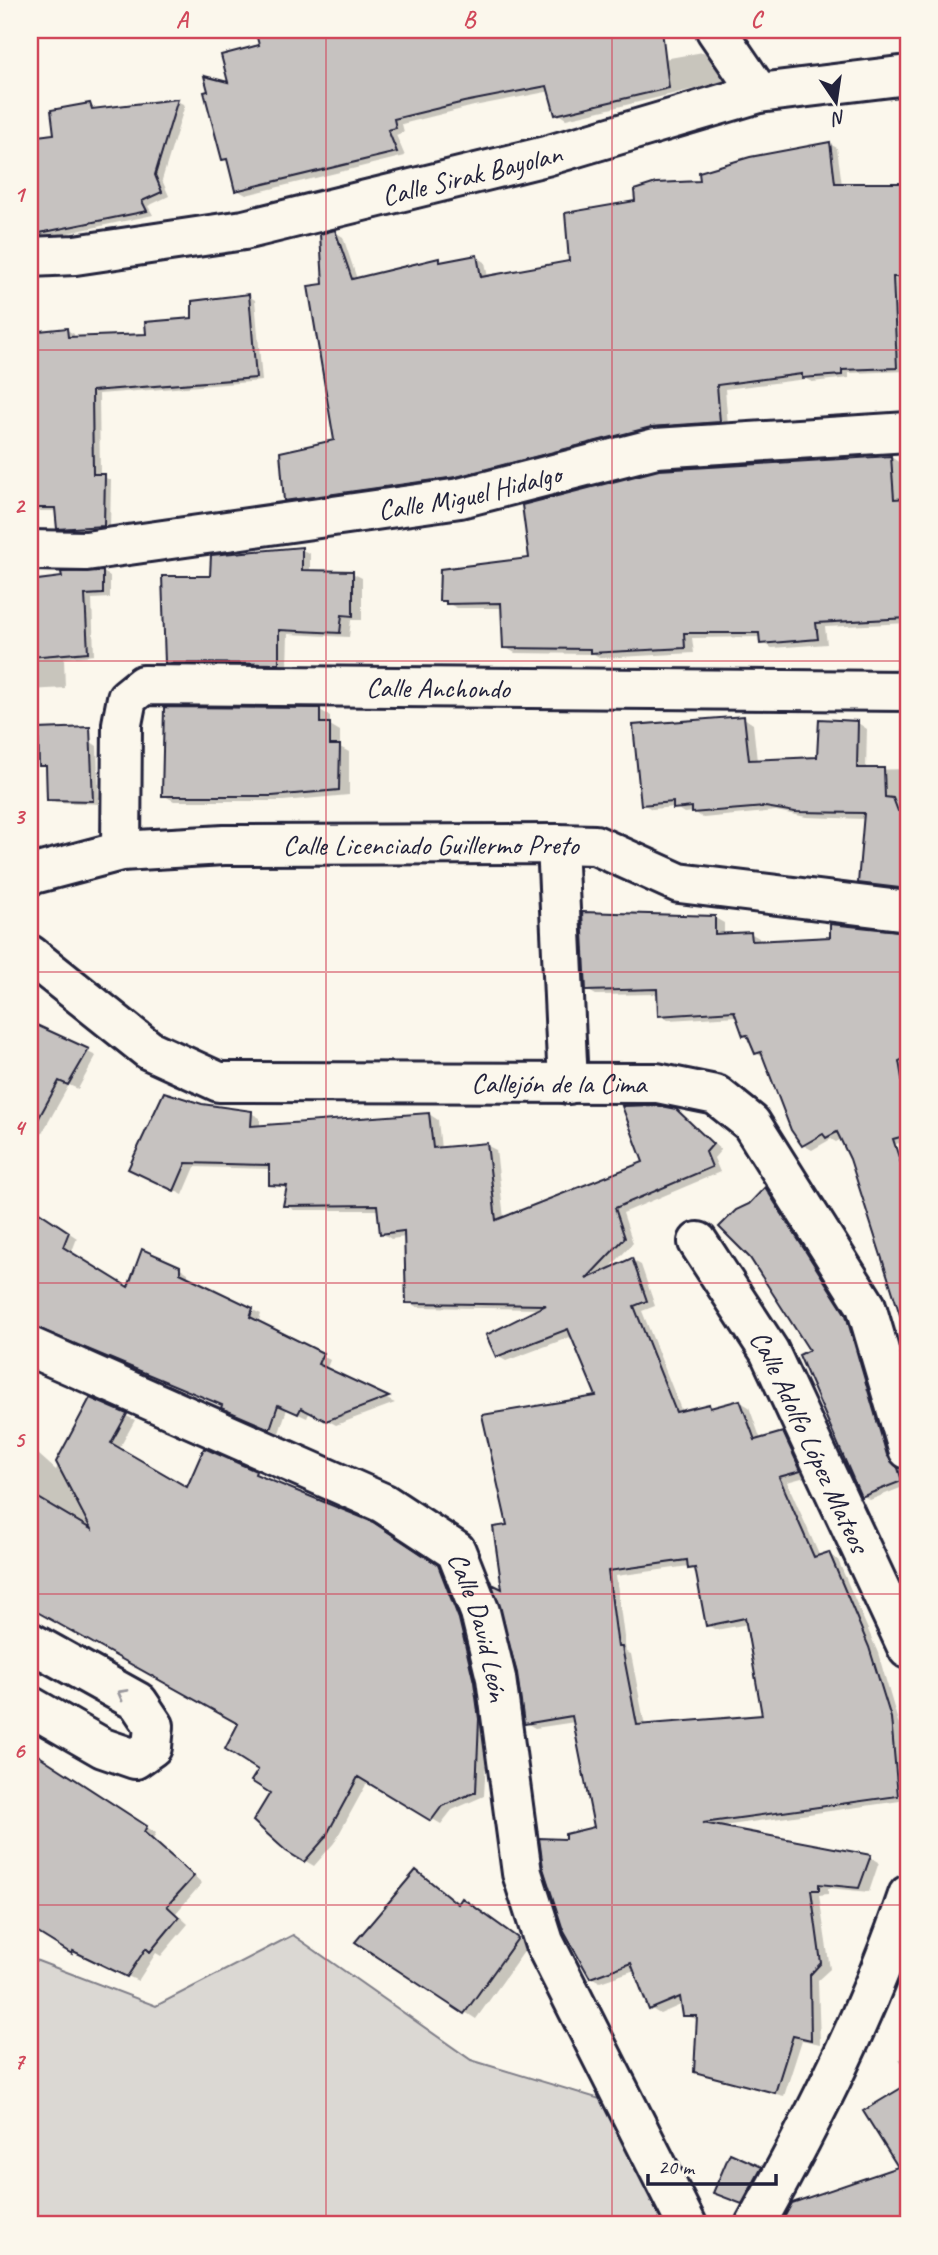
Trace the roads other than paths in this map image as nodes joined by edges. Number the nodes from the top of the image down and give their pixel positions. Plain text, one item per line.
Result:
1 (716, 30) edge
2 (908, 75) edge
3 (759, 93) junction
4 (30, 257) edge
5 (908, 432) edge
6 (30, 550) edge
7 (908, 691) edge
8 (557, 844) junction
9 (121, 851) junction
10 (30, 874) edge
11 (908, 911) edge
12 (30, 955) edge
13 (568, 1084) junction
14 (698, 1242) dead end
15 (30, 1347) edge
16 (908, 1449) edge
17 (30, 1643) edge
18 (908, 1649) edge
19 (30, 1706) edge
20 (908, 1895) edge
21 (687, 2225) edge
22 (755, 2225) edge

1 - 3 street
2 - 3 street, Calle Sirak Bayolan
3 - 4 street, Calle Sirak Bayolan
5 - 6 street, Calle Miguel Hidalgo
7 - 9 street, Calle Anchondo
8 - 9 street, Calle Licenciado Guillermo Preto
8 - 11 street, Calle Licenciado Guillermo Preto
8 - 13 street
9 - 10 street, Calle Licenciado Guillermo Preto
12 - 13 street, Callejón de la Cima
13 - 16 street, Callejón de la Cima
14 - 18 street, Calle Adolfo López Mateos
15 - 21 street, Calle David León
19 -> 17 street
20 - 22 street

